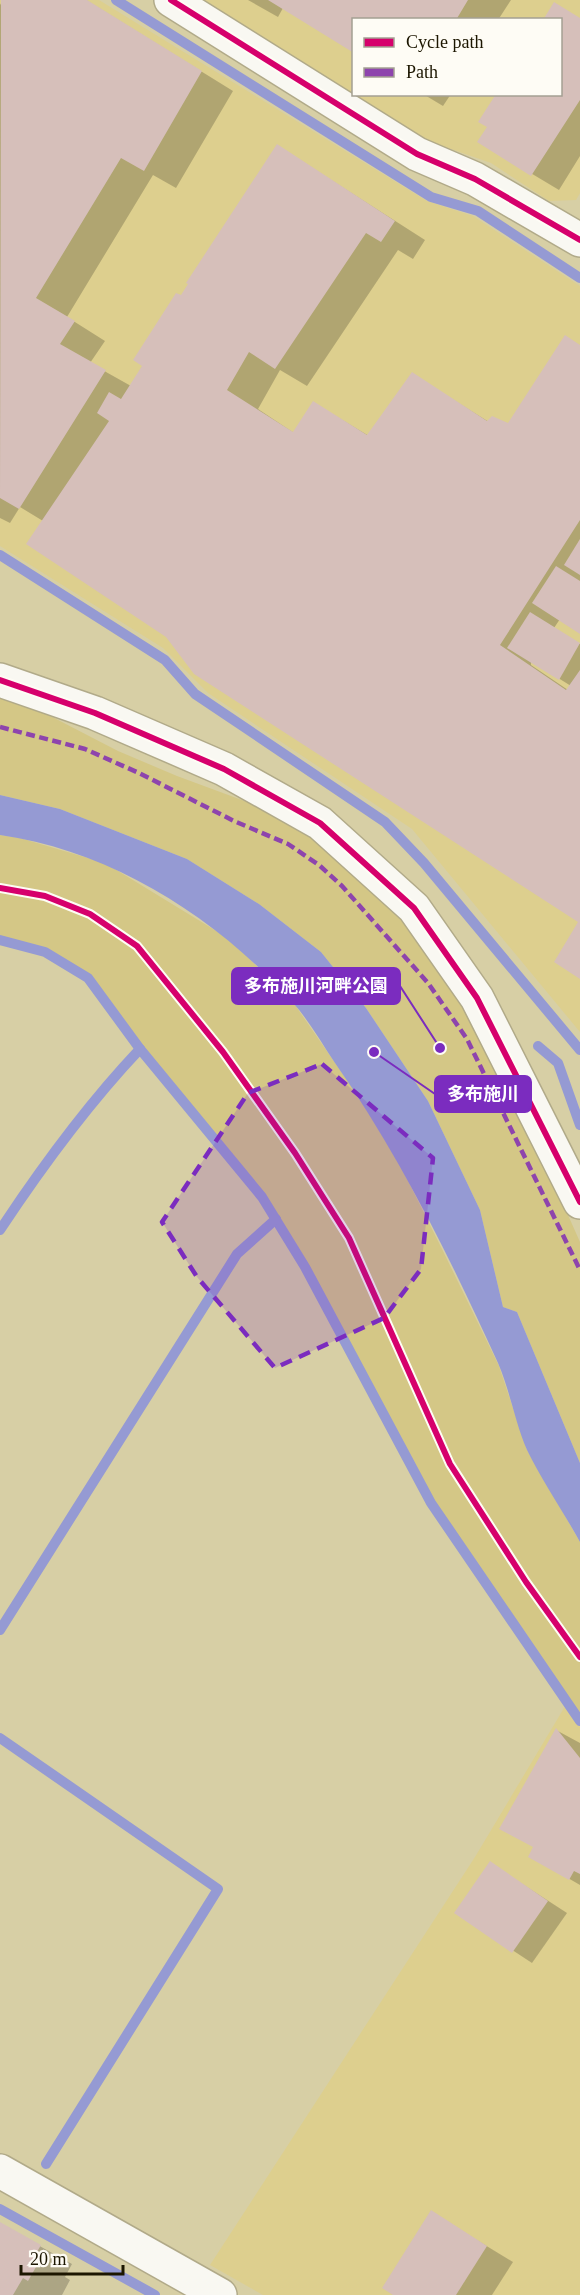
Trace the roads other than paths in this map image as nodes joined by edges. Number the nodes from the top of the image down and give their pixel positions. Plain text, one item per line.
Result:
1 (171, 0) edge
2 (580, 240) edge
3 (0, 680) edge
4 (580, 1202) edge
5 (0, 2171) edge
6 (220, 2295) edge

1 - 2 street
3 - 4 street
5 - 6 street

